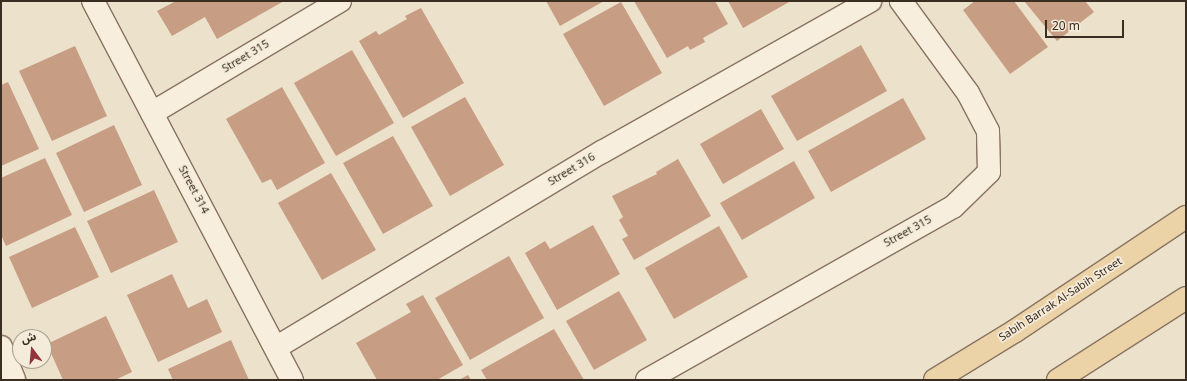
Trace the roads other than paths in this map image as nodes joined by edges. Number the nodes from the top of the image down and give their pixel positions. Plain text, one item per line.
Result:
1 (93, 1) edge
2 (340, 1) edge
3 (870, 1) edge
4 (901, 1) edge
5 (152, 113) junction
6 (1186, 217) edge
7 (1186, 298) edge
8 (1, 346) edge
9 (277, 347) junction
10 (14, 380) edge
11 (292, 380) edge
12 (647, 380) edge
13 (935, 380) edge
14 (1058, 380) edge

1 - 5 street, Street 314
2 - 5 street, Street 315
3 - 9 street, Street 316
4 - 12 street, Street 315
5 - 9 street, Street 314
6 - 13 main road, Sabih Barrak Al-Sabih Street
7 - 14 main road
8 - 10 street
9 - 11 street, Street 314

